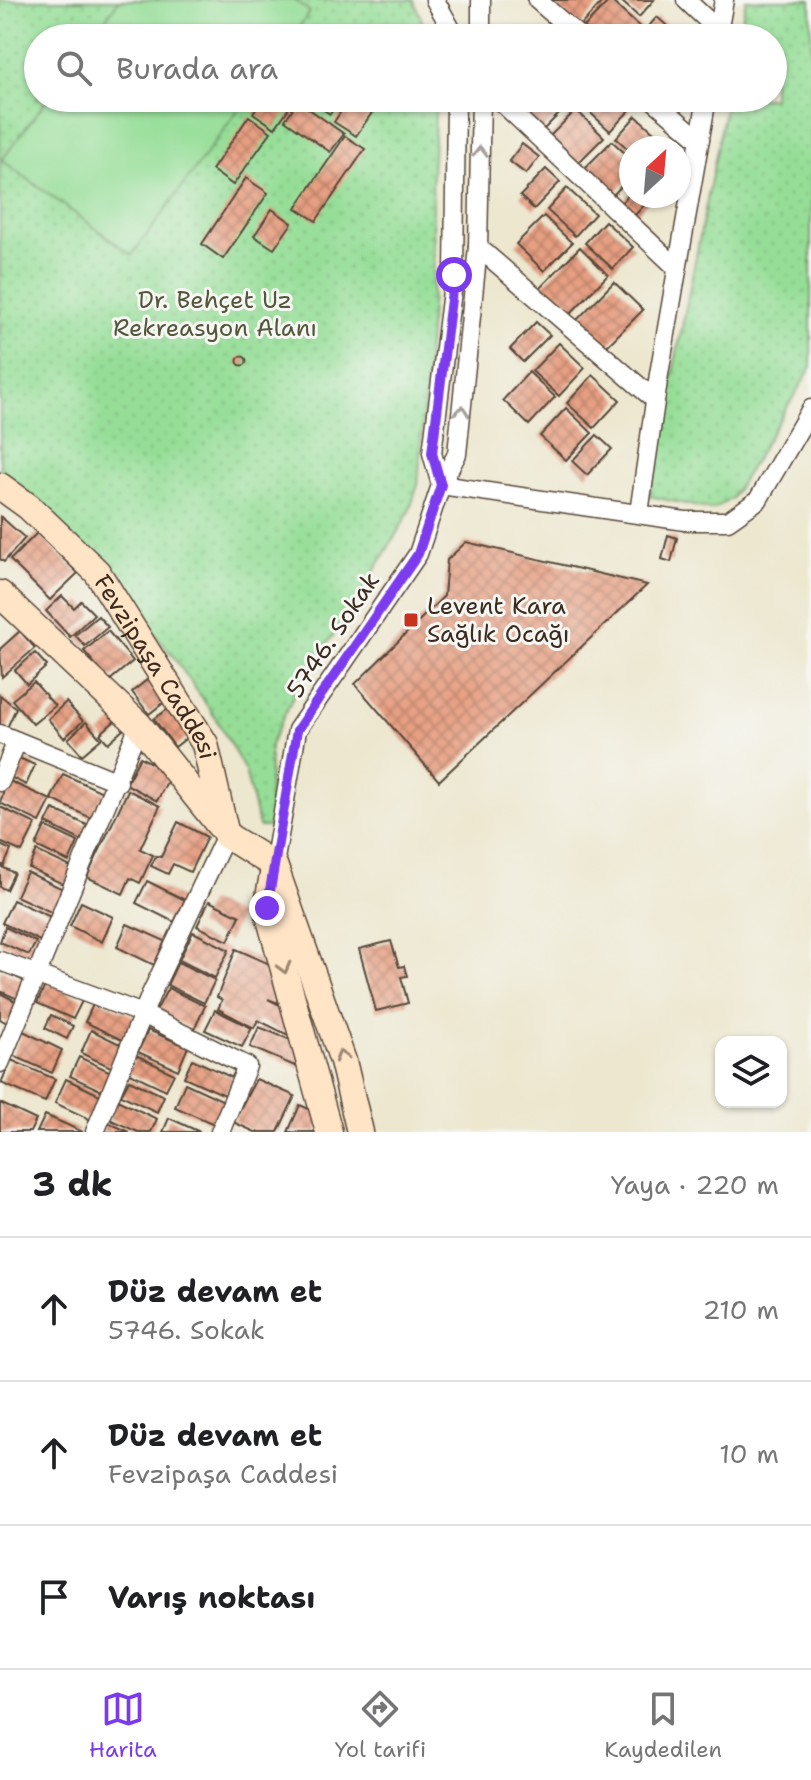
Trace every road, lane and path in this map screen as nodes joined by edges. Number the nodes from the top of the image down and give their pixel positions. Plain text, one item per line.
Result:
1 (435, 0) edge
2 (481, 0) edge
3 (537, 0) edge
4 (686, 0) edge
5 (724, 0) edge
6 (448, 24) edge
7 (481, 24) edge
8 (565, 24) edge
9 (709, 24) edge
10 (720, 24) edge
11 (456, 112) edge
12 (481, 112) edge
13 (512, 112) edge
14 (667, 112) edge
15 (705, 112) edge
16 (700, 140) junction
17 (478, 247) junction
18 (677, 268) junction
19 (655, 400) junction
20 (811, 409) edge
21 (441, 485) junction
22 (0, 486) edge
23 (639, 513) junction
24 (0, 594) edge
25 (139, 725) junction
26 (9, 737) edge
27 (0, 782) edge
28 (118, 782) junction
29 (226, 835) junction
30 (274, 865) junction
31 (0, 961) edge
32 (36, 975) junction
33 (143, 1014) junction
34 (0, 1063) edge
35 (95, 1132) edge
36 (220, 1132) edge
37 (329, 1132) edge
38 (360, 1132) edge

1 - 6 street
2 - 7 street
3 - 8 street
4 - 9 street
5 - 10 street
11 - 21 street
17 -> 12 street, 5746. Sokak
13 - 18 street
14 - 16 street
15 - 16 street
16 - 18 street
17 - 19 street
21 -> 17 street, 5746. Sokak
18 - 19 street
19 - 23 street
20 - 23 street
21 - 23 street
21 - 30 street, 5746. Sokak
22 - 29 street, Fevzipaşa Caddesi
24 - 25 street
25 - 28 street
25 - 29 street
26 - 27 street
26 - 28 street
28 - 32 street
29 - 30 street
29 - 33 street
30 -> 37 street
38 -> 30 street
31 - 32 street
32 - 33 street
32 - 34 street
33 - 35 street
33 - 36 street

